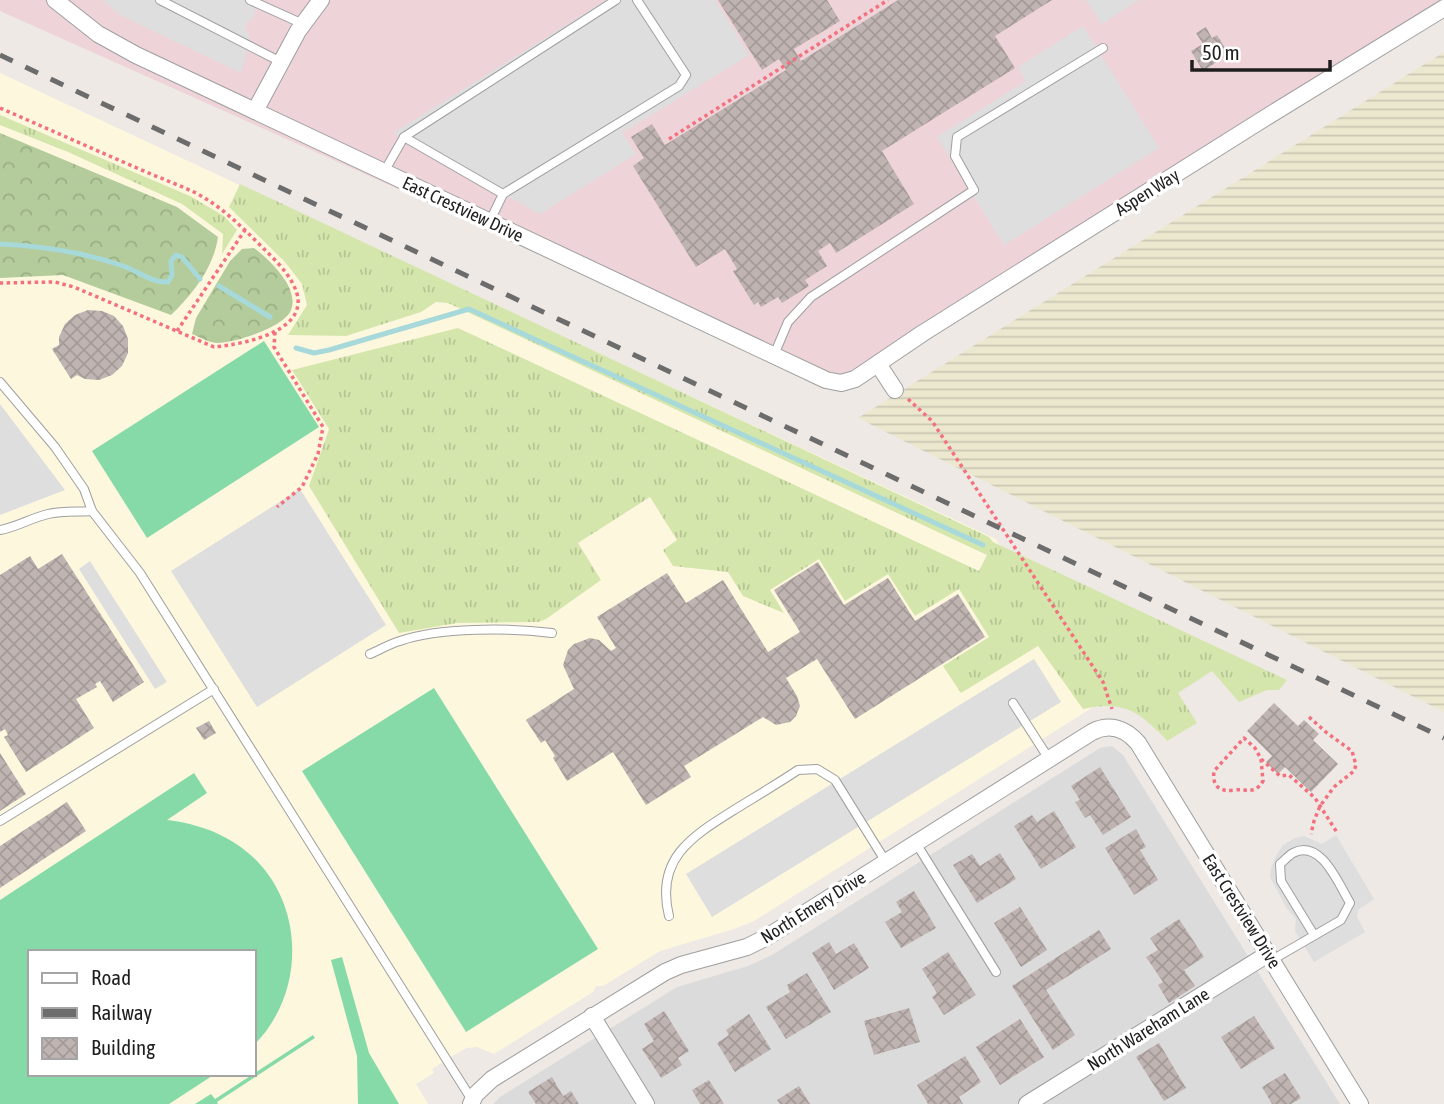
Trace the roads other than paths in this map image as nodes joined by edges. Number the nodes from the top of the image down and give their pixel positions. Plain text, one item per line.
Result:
1 (55, 0) edge
2 (160, 0) edge
3 (250, 0) edge
4 (321, 0) edge
5 (616, 0) edge
6 (637, 0) edge
7 (262, 3) edge
8 (1444, 8) edge
9 (303, 24) junction
10 (1103, 48) dead end
11 (281, 62) junction
12 (255, 111) junction
13 (404, 137) junction
14 (384, 172) junction
15 (503, 194) junction
16 (490, 222) junction
17 (774, 355) junction
18 (878, 364) junction
19 (0, 382) edge
20 (895, 390) road end
21 (92, 511) junction
22 (0, 530) edge
23 (552, 633) dead end
24 (370, 654) dead end
25 (214, 689) junction
26 (1013, 703) dead end
27 (1116, 728) joint
28 (1049, 760) junction
29 (0, 821) edge
30 (916, 843) junction
31 (886, 862) junction
32 (669, 916) dead end
33 (1314, 935) junction
34 (1270, 957) junction
35 (996, 972) dead end
36 (592, 1016) junction
37 (472, 1102) edge
38 (646, 1104) edge
39 (1027, 1104) edge
40 (1360, 1104) edge

1 - 12 street, East Crestview Drive
2 - 11 lane
3 - 7 lane
4 - 9 street
5 - 13 lane
6 - 15 lane
7 - 9 lane
8 - 18 street, Aspen Way
9 - 11 street
10 - 17 lane
11 - 12 street
12 - 14 street, East Crestview Drive
13 - 14 lane
13 - 15 lane
14 - 16 street, East Crestview Drive
15 - 16 lane
16 - 17 street, East Crestview Drive
17 - 18 street, East Crestview Drive
18 - 20 street
19 - 21 lane
21 - 22 lane
21 - 25 lane
23 - 24 lane
25 - 29 lane
25 - 37 lane
26 - 28 lane
27 - 28 street, North Emery Drive
27 - 34 street, East Crestview Drive
28 - 30 street, North Emery Drive
30 - 31 street, North Emery Drive
30 - 35 lane
31 - 32 lane
31 - 36 street, North Emery Drive
33 - 33 lane
33 - 34 lane
34 - 39 street, North Wareham Lane
34 - 40 street, East Crestview Drive
36 - 37 street, North Emery Drive
36 - 38 street

